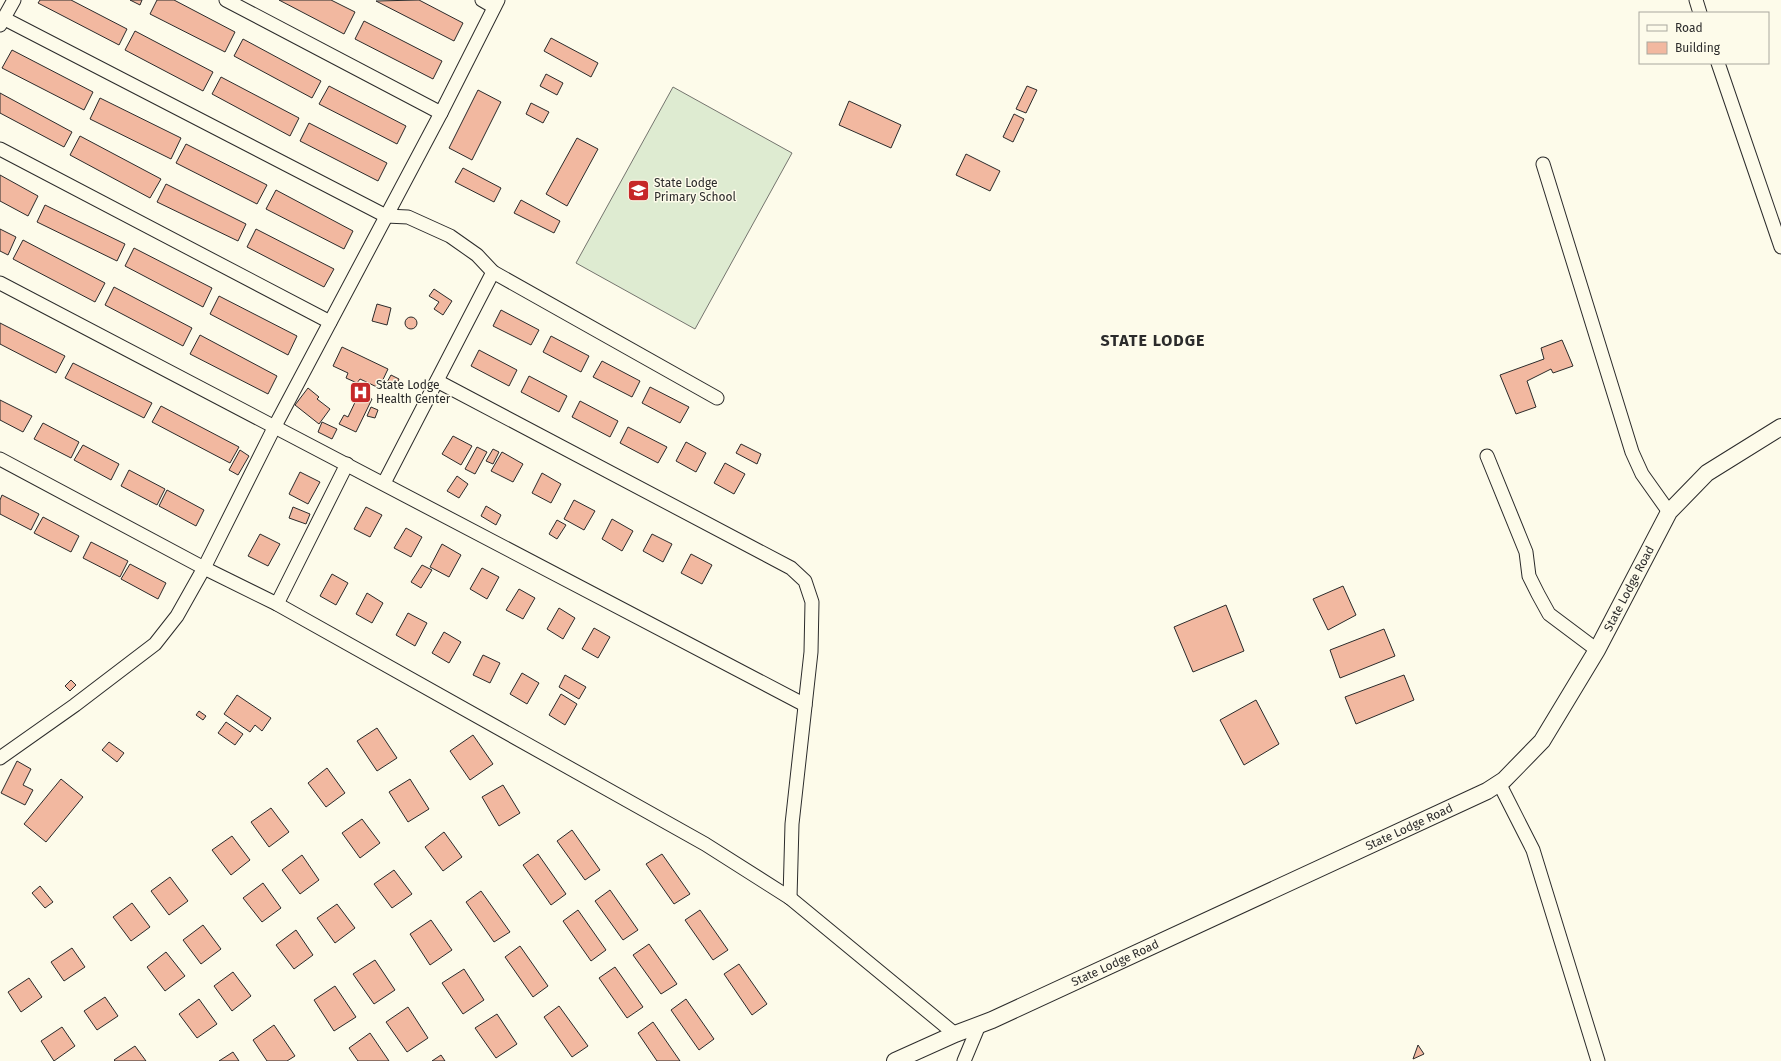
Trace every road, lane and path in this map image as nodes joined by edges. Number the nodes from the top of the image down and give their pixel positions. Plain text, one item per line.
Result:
1 (14, 0) edge
2 (226, 0) edge
3 (482, 0) edge
4 (1696, 0) edge
5 (496, 3) edge
6 (1700, 12) edge
7 (2, 22) edge
8 (1718, 64) edge
9 (441, 113) junction
10 (0, 149) edge
11 (1543, 164) dead end
12 (386, 216) junction
13 (1781, 247) edge
14 (493, 272) junction
15 (0, 283) edge
16 (330, 322) junction
17 (437, 381) junction
18 (717, 398) dead end
19 (274, 426) junction
20 (1781, 427) edge
21 (1487, 456) dead end
22 (0, 459) edge
23 (347, 464) junction
24 (384, 483) junction
25 (1668, 512) junction
26 (204, 568) junction
27 (277, 604) junction
28 (1597, 650) junction
29 (805, 705) junction
30 (0, 758) edge
31 (1499, 783) junction
32 (790, 898) junction
33 (979, 1025) junction
34 (955, 1034) junction
35 (895, 1061) edge
36 (964, 1061) edge
37 (1598, 1061) edge

1 - 7 street
2 - 9 street
3 - 5 street
4 - 6 street
5 - 9 street
7 - 12 street
8 - 13 street
9 - 12 street
10 - 16 street
11 - 25 street
12 - 14 street
12 - 16 street
14 - 17 street
14 - 18 street
15 - 19 street
16 - 19 street
17 - 24 street
17 - 29 street
19 - 23 street
19 - 26 street
20 - 25 street, State Lodge Road
21 - 28 street
22 - 26 street
23 - 24 street
23 - 27 street
24 - 29 street
25 - 28 street, State Lodge Road
26 - 27 street
26 - 30 street
27 - 32 street
28 - 31 street, State Lodge Road
29 - 32 street
31 - 33 street, State Lodge Road
31 - 37 street
32 - 34 street
33 - 34 street, State Lodge Road
33 - 36 street
34 - 35 street, State Lodge Road

